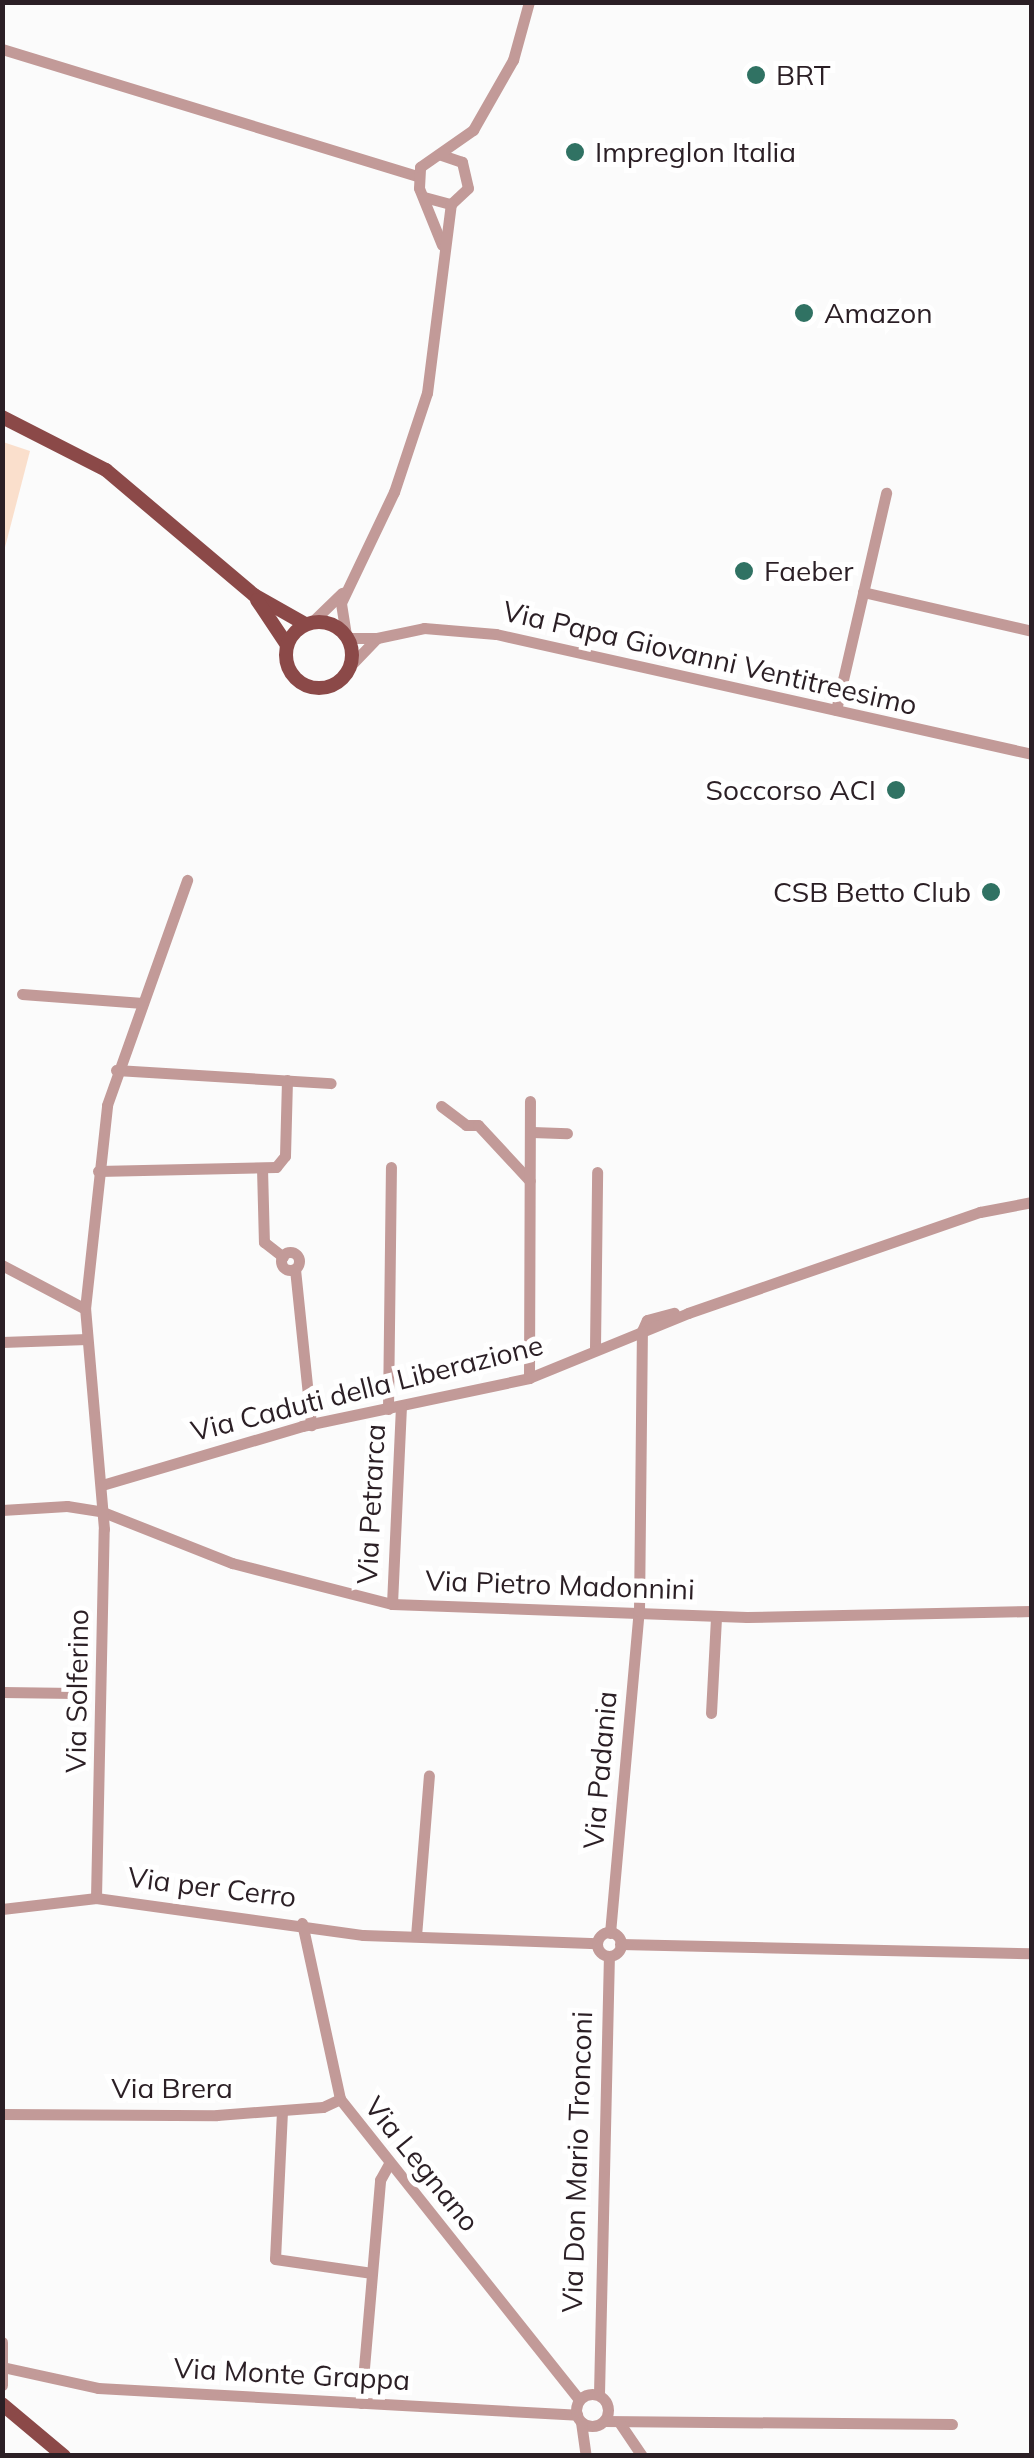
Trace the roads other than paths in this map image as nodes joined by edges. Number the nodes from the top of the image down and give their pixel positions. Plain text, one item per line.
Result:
1 (529, 2) edge
2 (2, 49) edge
3 (467, 137) junction
4 (439, 154) junction
5 (462, 162) junction
6 (418, 176) junction
7 (424, 197) junction
8 (452, 204) junction
9 (442, 244) junction
10 (2, 416) edge
11 (886, 493) dead end
12 (348, 585) junction
13 (863, 592) junction
14 (254, 595) junction
15 (309, 623) junction
16 (1032, 631) edge
17 (347, 637) junction
18 (377, 638) junction
19 (287, 644) junction
20 (351, 665) junction
21 (836, 710) junction
22 (1032, 754) edge
23 (188, 880) dead end
24 (22, 994) dead end
25 (143, 1003) junction
26 (116, 1070) junction
27 (287, 1080) junction
28 (331, 1082) dead end
29 (530, 1101) dead end
30 (441, 1106) dead end
31 (532, 1132) junction
32 (567, 1133) dead end
33 (391, 1167) dead end
34 (262, 1168) junction
35 (98, 1171) junction
36 (598, 1172) dead end
37 (530, 1182) junction
38 (1032, 1202) edge
39 (2, 1265) edge
40 (84, 1309) junction
41 (642, 1331) junction
42 (88, 1339) junction
43 (2, 1342) edge
44 (595, 1348) junction
45 (530, 1378) junction
46 (394, 1408) junction
47 (311, 1424) junction
48 (102, 1485) junction
49 (2, 1510) edge
50 (103, 1512) junction
51 (392, 1604) junction
52 (639, 1611) junction
53 (1032, 1611) edge
54 (716, 1616) junction
55 (2, 1692) edge
56 (75, 1694) dead end
57 (711, 1714) dead end
58 (429, 1776) dead end
59 (96, 1898) junction
60 (2, 1909) edge
61 (302, 1924) junction
62 (610, 1932) junction
63 (416, 1936) junction
64 (597, 1943) junction
65 (620, 1944) junction
66 (1032, 1953) edge
67 (609, 1956) junction
68 (340, 2099) junction
69 (282, 2111) junction
70 (2, 2114) edge
71 (389, 2164) junction
72 (372, 2273) junction
73 (2, 2342) edge
74 (7, 2368) junction
75 (2, 2384) edge
76 (588, 2396) junction
77 (360, 2403) junction
78 (2, 2404) edge
79 (579, 2418) junction
80 (618, 2422) junction
81 (600, 2424) junction
82 (952, 2424) dead end
83 (586, 2451) edge
84 (64, 2456) edge
85 (642, 2456) edge

1 - 3 street
2 - 6 street
3 - 4 street
3 - 5 street
4 - 5 street
4 - 6 street
5 - 8 street
6 - 7 street
7 - 8 street
7 - 9 street
8 - 9 street
9 - 12 street
10 - 14 main road
11 - 13 street
12 - 15 street
12 - 17 street
13 - 16 street
13 - 21 street
14 - 15 main road
14 - 19 main road
15 - 17 main road
15 - 19 main road
17 - 18 street, Via Papa Giovanni Ventitreesimo
17 - 20 main road
18 - 20 street
18 - 21 street, Via Papa Giovanni Ventitreesimo
19 - 20 main road
21 - 22 street, Via Papa Giovanni Ventitreesimo
23 - 25 street, Via Solferino
24 - 25 street
25 - 26 street, Via Solferino
26 - 27 street
26 - 35 street, Via Solferino
27 - 28 street
27 - 34 street
29 - 31 street
30 - 37 street
31 - 32 street
31 - 37 street
33 - 46 street, Via Petrarca
34 - 35 street
34 - 47 street
35 - 40 street, Via Solferino
36 - 44 street
37 - 45 street
38 - 41 street, Via Caduti della Liberazione
39 - 40 street
40 - 42 street, Via Solferino
41 - 44 street, Via Caduti della Liberazione
41 - 52 street, Via Padania
42 - 43 street
42 - 48 street, Via Solferino
44 - 45 street, Via Caduti della Liberazione
45 - 46 street, Via Caduti della Liberazione
46 - 47 street, Via Caduti della Liberazione
46 - 51 street, Via Petrarca
47 - 48 street, Via Caduti della Liberazione
48 - 50 street, Via Solferino
49 - 50 street, Via Pietro Madonnini
50 - 51 street, Via Pietro Madonnini
50 - 59 street, Via Solferino
51 - 52 street, Via Pietro Madonnini
52 - 54 street, Via Pietro Madonnini
52 - 62 street, Via Padania
53 - 54 street, Via Pietro Madonnini
54 - 57 street
55 - 56 street
58 - 63 street
59 - 60 street, Via per Cerro
59 - 61 street, Via per Cerro
61 - 63 street, Via per Cerro
61 - 68 street, Via Legnano
62 - 64 street
62 - 65 street
63 - 64 street, Via per Cerro
64 - 67 street
65 - 66 street
65 - 67 street
67 - 76 street, Via Don Mario Tronconi
68 - 69 street, Via Brera
68 - 71 street, Via Legnano
69 - 70 street, Via Brera
69 - 72 street
71 - 72 street
71 - 76 street, Via Legnano
72 - 77 street
73 - 74 street
74 - 75 street
74 - 77 street, Via Monte Grappa
76 - 79 street
76 - 81 street
77 - 79 street, Via Monte Grappa
78 - 84 main road
79 - 81 street, Via Monte Grappa
79 - 83 street
80 - 81 street, Via Monte Grappa
80 - 82 street, Via Monte Grappa
80 - 85 street
81 - 83 street

